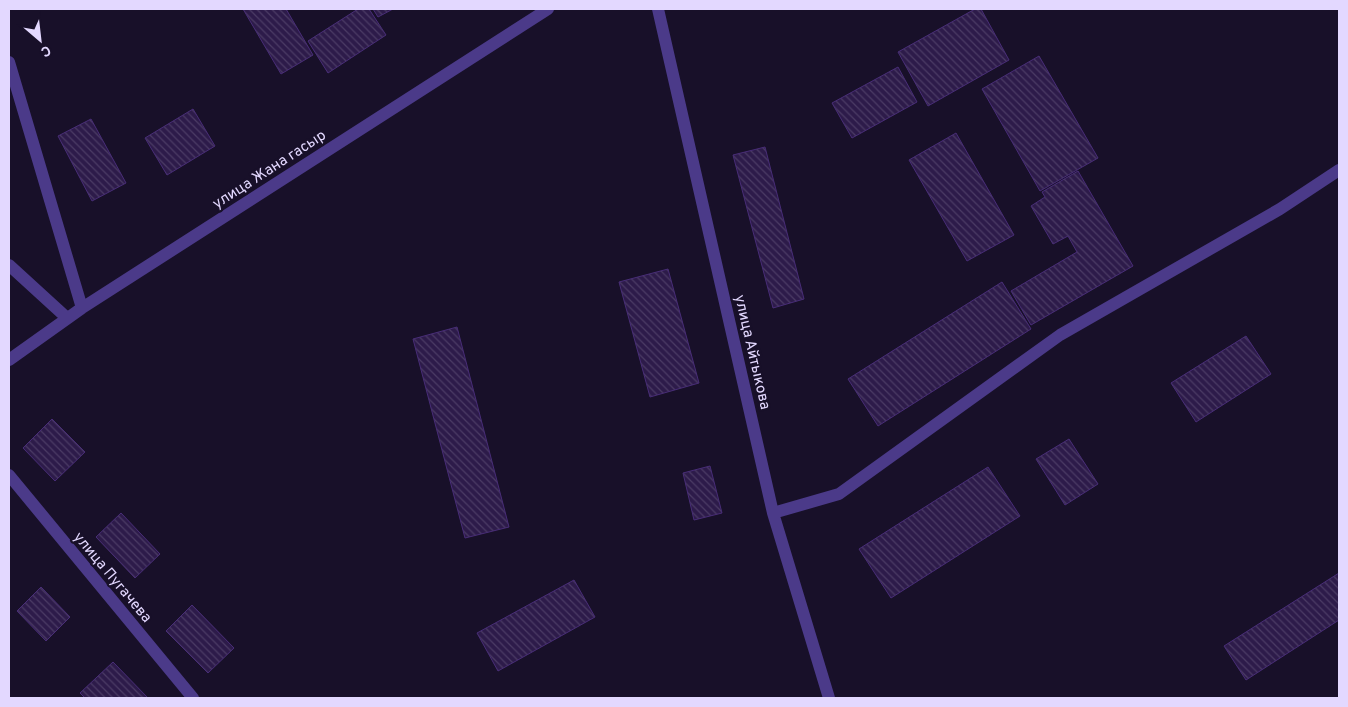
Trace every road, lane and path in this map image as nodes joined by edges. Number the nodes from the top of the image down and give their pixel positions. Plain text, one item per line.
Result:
1 (548, 9) edge
2 (658, 9) edge
3 (9, 62) edge
4 (1339, 170) edge
5 (9, 266) edge
6 (82, 308) junction
7 (67, 318) junction
8 (9, 360) edge
9 (9, 476) edge
10 (773, 513) junction
11 (193, 698) edge
12 (829, 698) edge

1 - 6 street, улица Жана гасыр
2 - 10 street, улица Айтыкова
3 - 6 street
4 - 10 street
5 - 7 street
6 - 7 street, улица Жана гасыр
7 - 8 street, улица Жана гасыр
9 - 11 street, улица Пугачева
10 - 12 street, улица Айтыкова

